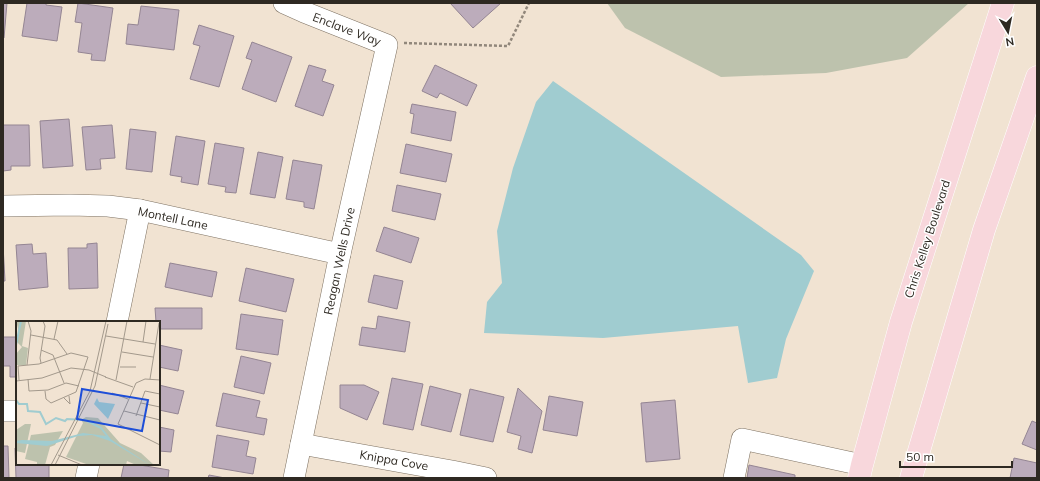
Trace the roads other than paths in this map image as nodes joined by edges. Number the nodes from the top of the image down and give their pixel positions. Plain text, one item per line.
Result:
1 (284, 3) edge
2 (1003, 3) edge
3 (388, 45) joint
4 (1037, 77) edge
5 (3, 206) edge
6 (140, 210) junction
7 (340, 254) junction
8 (118, 321) edge
9 (3, 411) edge
10 (16, 411) edge
11 (301, 444) junction
12 (89, 465) edge
13 (860, 472) edge
14 (86, 478) edge
15 (294, 478) edge
16 (486, 478) edge
17 (734, 478) edge
18 (911, 478) edge

1 - 3 street, Enclave Way
2 - 13 main road, Chris Kelley Boulevard
3 - 7 street, Reagan Wells Drive
4 - 18 main road
5 - 6 street, Montell Lane
6 - 7 street, Montell Lane
6 - 8 street
7 - 11 street, Reagan Wells Drive
9 - 10 street
11 - 15 street, Reagan Wells Drive
11 - 16 street, Knippa Cove
12 - 14 street
13 - 17 street

